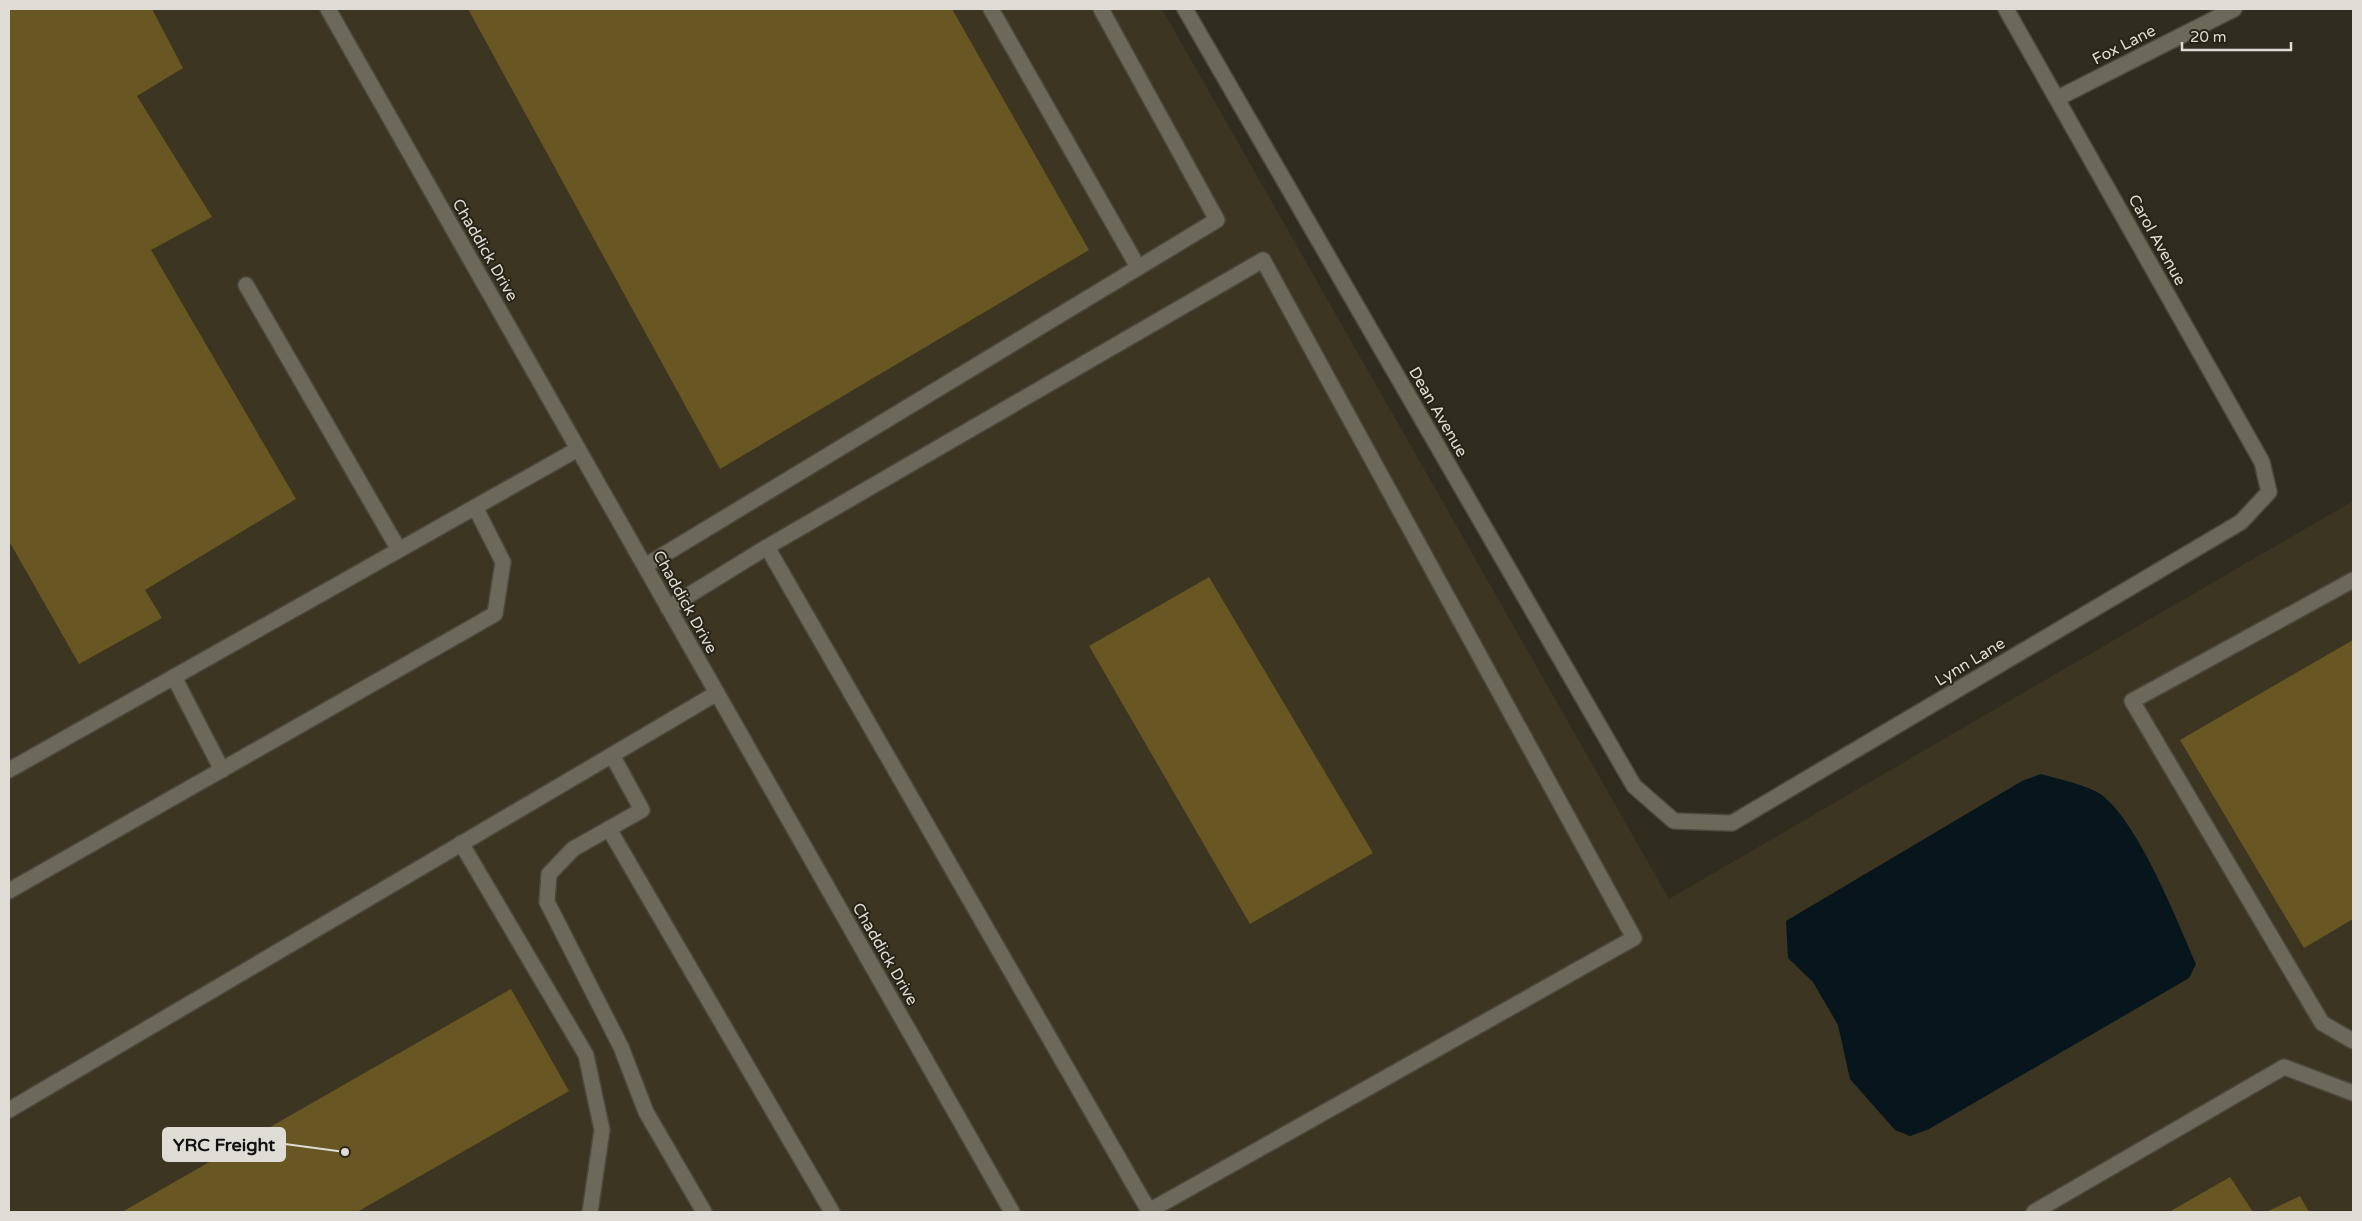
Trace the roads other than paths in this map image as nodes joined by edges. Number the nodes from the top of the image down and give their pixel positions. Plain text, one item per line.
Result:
1 (328, 9) edge
2 (991, 9) edge
3 (1101, 9) edge
4 (1184, 9) edge
5 (2006, 9) edge
6 (2234, 9) edge
7 (2058, 98) junction
8 (1138, 267) junction
9 (246, 285) dead end
10 (578, 448) junction
11 (2269, 492) joint
12 (475, 507) junction
13 (767, 547) junction
14 (398, 550) junction
15 (645, 566) junction
16 (2353, 580) edge
17 (668, 608) junction
18 (174, 677) junction
19 (717, 693) junction
20 (612, 754) junction
21 (9, 770) edge
22 (222, 770) junction
23 (1674, 821) joint
24 (609, 829) junction
25 (461, 843) junction
26 (9, 891) edge
27 (2353, 1041) edge
28 (2353, 1093) edge
29 (9, 1110) edge
30 (590, 1212) edge
31 (704, 1212) edge
32 (832, 1212) edge
33 (1012, 1212) edge
34 (1148, 1212) edge
35 (2034, 1212) edge

1 - 10 street, Chaddick Drive
2 - 8 street
3 - 8 street
4 - 23 street, Dean Avenue
5 - 7 street, Carol Avenue
6 - 7 street, Fox Lane
7 - 11 street, Carol Avenue
8 - 15 street
9 - 14 street
10 - 12 street
10 - 15 street, Chaddick Drive
11 - 23 street, Lynn Lane
12 - 14 street
12 - 22 street
13 - 17 street
13 - 34 street
13 - 34 street
14 - 18 street
15 - 17 street, Chaddick Drive
16 - 27 street
17 - 19 street, Chaddick Drive
18 - 21 street
18 - 22 street
19 - 20 street
19 - 33 street, Chaddick Drive
20 - 24 street
20 - 25 street
22 - 26 street
24 - 31 street
24 - 32 street
25 - 29 street
25 - 30 street
28 - 35 street

